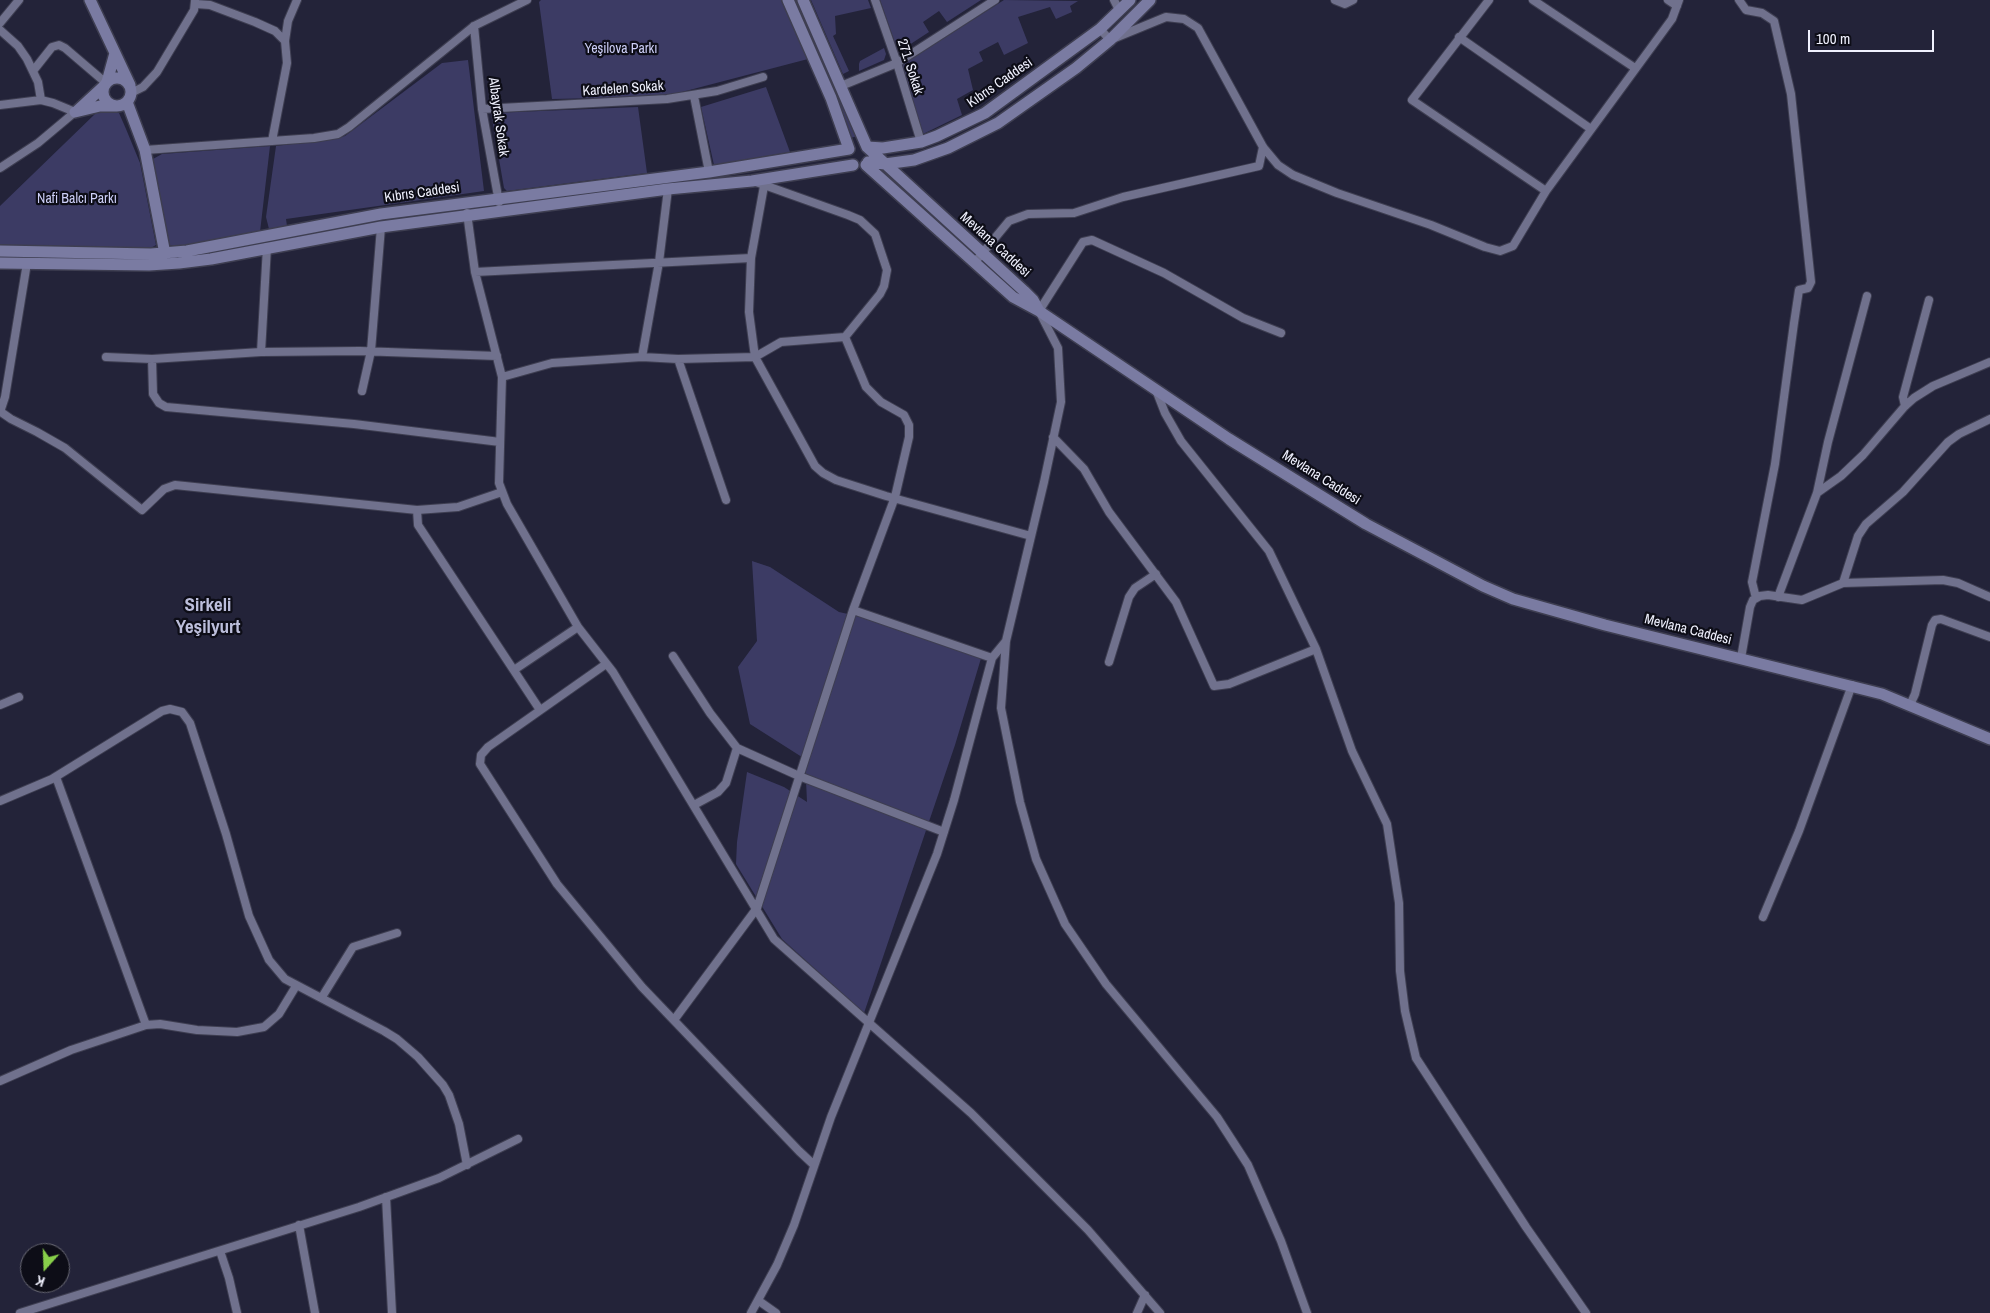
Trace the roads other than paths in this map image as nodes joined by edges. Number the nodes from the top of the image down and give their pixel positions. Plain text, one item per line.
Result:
1 (18, 0) edge
2 (90, 0) edge
3 (297, 0) edge
4 (527, 0) edge
5 (788, 0) edge
6 (803, 0) edge
7 (875, 0) edge
8 (995, 0) edge
9 (1130, 0) edge
10 (1150, 0) edge
11 (1335, 0) edge
12 (1353, 0) edge
13 (1489, 0) edge
14 (1533, 0) edge
15 (1668, 0) edge
16 (1739, 0) edge
17 (195, 2) edge
18 (1678, 3) edge
19 (1117, 5) edge
20 (0, 24) edge
21 (474, 26) junction
22 (1100, 29) junction
23 (0, 30) edge
24 (1459, 38) junction
25 (1110, 40) junction
26 (285, 41) junction
27 (115, 53) junction
28 (897, 63) junction
29 (1635, 68) junction
30 (33, 70) junction
31 (763, 77) dead end
32 (106, 84) junction
33 (841, 86) junction
34 (130, 95) junction
35 (694, 96) junction
36 (41, 100) junction
37 (0, 105) edge
38 (115, 106) junction
39 (482, 109) junction
40 (76, 112) junction
41 (1591, 129) junction
42 (272, 141) junction
43 (921, 142) junction
44 (867, 147) junction
45 (1263, 147) junction
46 (849, 149) junction
47 (145, 150) junction
48 (867, 163) junction
49 (885, 164) junction
50 (853, 165) junction
51 (0, 168) edge
52 (709, 172) junction
53 (752, 181) junction
54 (764, 186) junction
55 (668, 189) junction
56 (1546, 191) junction
57 (498, 198) junction
58 (467, 202) junction
59 (501, 211) junction
60 (468, 217) junction
61 (382, 227) junction
62 (267, 247) junction
63 (0, 251) edge
64 (983, 252) junction
65 (165, 254) junction
66 (751, 258) junction
67 (658, 262) junction
68 (975, 262) junction
69 (0, 263) edge
70 (26, 263) junction
71 (475, 272) junction
72 (1867, 296) dead end
73 (1928, 300) dead end
74 (1040, 311) junction
75 (1281, 333) dead end
76 (845, 337) junction
77 (371, 351) junction
78 (262, 352) junction
79 (497, 356) junction
80 (106, 357) dead end
81 (642, 357) junction
82 (755, 357) junction
83 (152, 359) junction
84 (678, 359) junction
85 (1990, 362) edge
86 (502, 376) junction
87 (1156, 390) junction
88 (362, 391) dead end
89 (1906, 406) junction
90 (0, 412) edge
91 (1990, 419) edge
92 (1053, 437) junction
93 (500, 442) junction
94 (502, 492) junction
95 (1817, 493) junction
96 (895, 497) junction
97 (726, 500) dead end
98 (417, 510) junction
99 (1031, 536) junction
100 (1156, 574) junction
101 (1843, 583) junction
102 (1990, 596) edge
103 (1778, 597) junction
104 (1756, 598) junction
105 (853, 610) junction
106 (578, 627) junction
107 (1990, 636) edge
108 (1006, 641) junction
109 (1316, 649) junction
110 (673, 656) dead end
111 (992, 658) junction
112 (1741, 658) junction
113 (1109, 662) dead end
114 (606, 664) junction
115 (514, 670) junction
116 (1852, 685) junction
117 (19, 697) dead end
118 (0, 705) edge
119 (1910, 705) junction
120 (540, 710) junction
121 (1990, 740) edge
122 (737, 748) junction
123 (799, 776) junction
124 (56, 777) junction
125 (0, 802) edge
126 (694, 804) junction
127 (944, 832) junction
128 (757, 908) junction
129 (1763, 917) dead end
130 (397, 933) dead end
131 (296, 986) junction
132 (322, 998) junction
133 (674, 1020) junction
134 (870, 1022) junction
135 (146, 1025) junction
136 (0, 1081) edge
137 (518, 1139) dead end
138 (467, 1164) junction
139 (814, 1165) junction
140 (386, 1197) junction
141 (299, 1225) junction
142 (220, 1251) junction
143 (1144, 1295) junction
144 (759, 1301) junction
145 (20, 1313) edge
146 (237, 1313) edge
147 (315, 1313) edge
148 (392, 1313) edge
149 (751, 1313) edge
150 (776, 1313) edge
151 (1137, 1313) edge
152 (1160, 1313) edge
153 (1307, 1313) edge
154 (1586, 1313) edge

1 - 20 street
2 - 27 main road
3 - 26 street
4 - 21 street
5 - 46 main road
6 - 33 main road, Mevlana Caddesi
7 - 28 street, 271. Sokak
8 - 28 street
9 - 19 main road, Kıbrıs Caddesi
10 - 25 main road
11 - 12 street
13 - 24 street
14 - 29 street
15 - 18 street
16 - 104 street
17 - 26 street
17 - 34 street
18 - 29 street
19 - 22 main road, Kıbrıs Caddesi
21 - 39 street, Albayrak Sokak
21 - 42 street
22 - 25 street
22 - 43 main road, Kıbrıs Caddesi
23 - 30 street
24 - 41 street
24 - 56 street
25 - 45 street
25 - 49 main road
26 - 42 street
27 - 32 main road
27 - 34 main road
28 - 33 street
28 - 43 street, 271. Sokak
29 - 41 street
30 - 32 street
30 - 36 street
31 - 35 street, Kardelen Sokak
32 - 34 main road
32 - 38 main road
32 - 40 main road
33 - 44 main road, Mevlana Caddesi
34 - 38 main road
34 - 47 main road
35 - 39 street, Kardelen Sokak
35 - 52 street
36 - 37 street
36 - 40 street
38 - 40 main road
39 - 57 street, Albayrak Sokak
40 - 51 street
41 - 56 street
42 - 47 street
43 - 44 main road, Kıbrıs Caddesi
44 - 46 main road
44 - 48 main road
44 - 49 main road, Mevlana Caddesi
45 - 56 street
45 - 64 street
46 - 50 main road
46 - 52 main road, Kıbrıs Caddesi
47 - 65 main road
48 - 49 main road
48 - 50 main road
48 - 68 main road
49 - 64 main road, Mevlana Caddesi
50 - 53 main road
52 - 57 main road, Kıbrıs Caddesi
53 - 54 street
53 - 55 main road
54 - 66 street
54 - 76 street
55 - 59 main road
55 - 67 street
57 - 58 main road, Kıbrıs Caddesi
57 - 59 street, Albayrak Sokak
58 - 60 street
58 - 65 main road, Kıbrıs Caddesi
59 - 60 main road
60 - 61 main road
60 - 71 street
61 - 62 main road
61 - 77 street
62 - 70 main road
62 - 78 street
63 - 65 main road, Kıbrıs Caddesi
64 - 68 street
64 - 74 main road, Mevlana Caddesi
66 - 67 street
66 - 82 street
67 - 71 street
67 - 81 street
68 - 74 main road
69 - 70 main road
70 - 90 street
71 - 79 street
72 - 95 street
73 - 89 street
74 - 75 street
74 - 87 main road, Mevlana Caddesi
74 - 92 street
76 - 82 street
76 - 96 street
77 - 78 street
77 - 79 street
77 - 88 street
78 - 83 street
79 - 86 street
80 - 83 street
81 - 84 street
81 - 86 street
82 - 84 street
82 - 96 street
83 - 93 street
84 - 97 street
85 - 89 street
86 - 93 street
87 - 109 street
87 - 112 main road, Mevlana Caddesi
89 - 95 street
90 - 98 street
91 - 101 street
92 - 99 street
92 - 100 street
93 - 94 street
94 - 98 street
94 - 106 street
95 - 103 street
96 - 99 street
96 - 105 street
98 - 115 street
99 - 108 street
100 - 109 street
100 - 113 street
101 - 102 street
101 - 103 street
103 - 104 street
104 - 112 street
105 - 111 street
105 - 123 street
106 - 114 street
106 - 115 street
107 - 119 street
108 - 111 street
108 - 153 street
109 - 154 street
110 - 122 street
111 - 127 street
112 - 116 main road, Mevlana Caddesi
114 - 120 street
114 - 126 street
115 - 120 street
116 - 119 main road, Mevlana Caddesi
116 - 129 street
117 - 118 street
119 - 121 main road, Mevlana Caddesi
120 - 133 street
122 - 123 street
122 - 126 street
123 - 127 street
123 - 128 street
124 - 125 street
124 - 131 street
124 - 135 street
126 - 128 street
127 - 134 street
128 - 133 street
128 - 134 street
130 - 132 street
131 - 132 street
131 - 135 street
132 - 138 street
133 - 139 street
134 - 139 street
134 - 143 street
135 - 136 street
137 - 138 street
138 - 140 street
139 - 144 street
140 - 141 street
140 - 148 street
141 - 142 street
141 - 147 street
142 - 145 street
142 - 146 street
143 - 151 street
143 - 152 street
144 - 149 street
144 - 150 street

